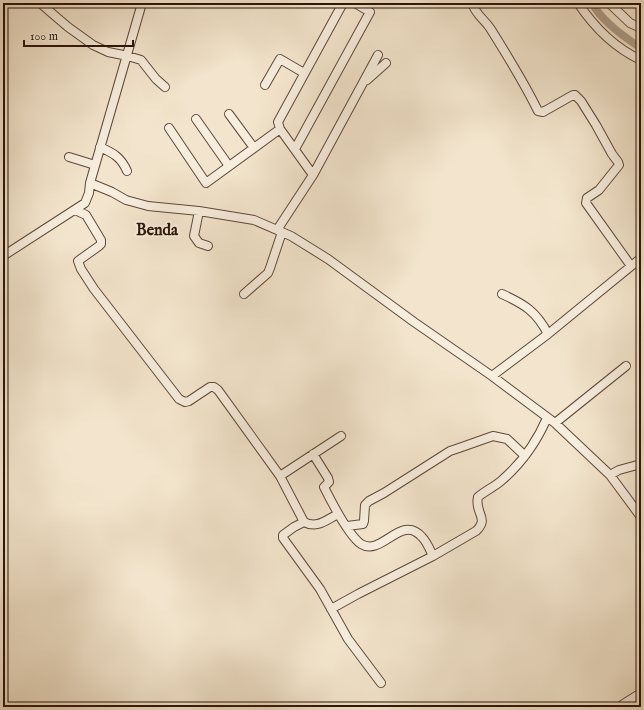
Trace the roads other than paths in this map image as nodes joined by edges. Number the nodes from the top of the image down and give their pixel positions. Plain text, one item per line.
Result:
1 (40, 3) edge
2 (142, 3) edge
3 (343, 3) edge
4 (355, 3) edge
5 (472, 3) edge
6 (578, 3) edge
7 (609, 3) edge
8 (641, 28) edge
9 (378, 55) dead end
10 (128, 56) junction
11 (641, 60) edge
12 (386, 63) dead end
13 (304, 73) junction
14 (363, 83) junction
15 (265, 85) dead end
16 (165, 87) dead end
17 (229, 114) dead end
18 (196, 119) dead end
19 (169, 128) dead end
20 (280, 129) junction
21 (100, 147) junction
22 (254, 148) junction
23 (295, 149) junction
24 (69, 157) dead end
25 (95, 165) junction
26 (229, 166) junction
27 (127, 170) dead end
28 (313, 175) junction
29 (90, 183) junction
30 (75, 210) junction
31 (199, 211) junction
32 (279, 231) junction
33 (208, 246) dead end
34 (3, 256) edge
35 (641, 258) edge
36 (631, 266) junction
37 (244, 294) dead end
38 (502, 294) dead end
39 (548, 334) junction
40 (626, 366) dead end
41 (492, 376) junction
42 (547, 418) junction
43 (555, 423) junction
44 (341, 436) dead end
45 (313, 454) junction
46 (524, 455) junction
47 (641, 464) edge
48 (610, 475) junction
49 (280, 476) junction
50 (338, 514) junction
51 (641, 517) edge
52 (304, 522) junction
53 (347, 526) junction
54 (433, 556) junction
55 (331, 609) junction
56 (382, 683) dead end
57 (641, 693) edge
58 (621, 707) edge

1 - 10 street
2 - 10 street
3 - 13 street
4 - 23 street
5 - 36 street
6 - 11 street
7 - 8 street
9 - 14 street
10 - 16 street
10 - 21 street
12 - 14 street
13 - 15 street
13 - 20 street
14 - 28 street
17 - 22 street
18 - 26 street
19 - 26 street
20 - 22 street
20 - 23 street
21 - 25 street
21 - 27 street
22 - 26 street
23 - 28 street
24 - 25 street
25 - 29 street
28 - 32 street
29 - 30 street
29 - 31 street
30 - 34 street
30 - 49 street
31 - 32 street
31 - 33 street
32 - 37 street
32 - 41 street
35 - 36 street
36 - 39 street
38 - 39 street
39 - 41 street
40 - 43 street
41 - 42 street
42 - 43 street
42 - 46 street
43 - 48 street
44 - 45 street
45 - 49 street
45 - 50 street
46 - 53 street
46 - 54 street
47 - 48 street
48 - 51 street
49 - 52 street
50 - 52 street
50 - 53 street
52 - 55 street
53 - 54 street
54 - 55 street
55 - 56 street
57 - 58 street

